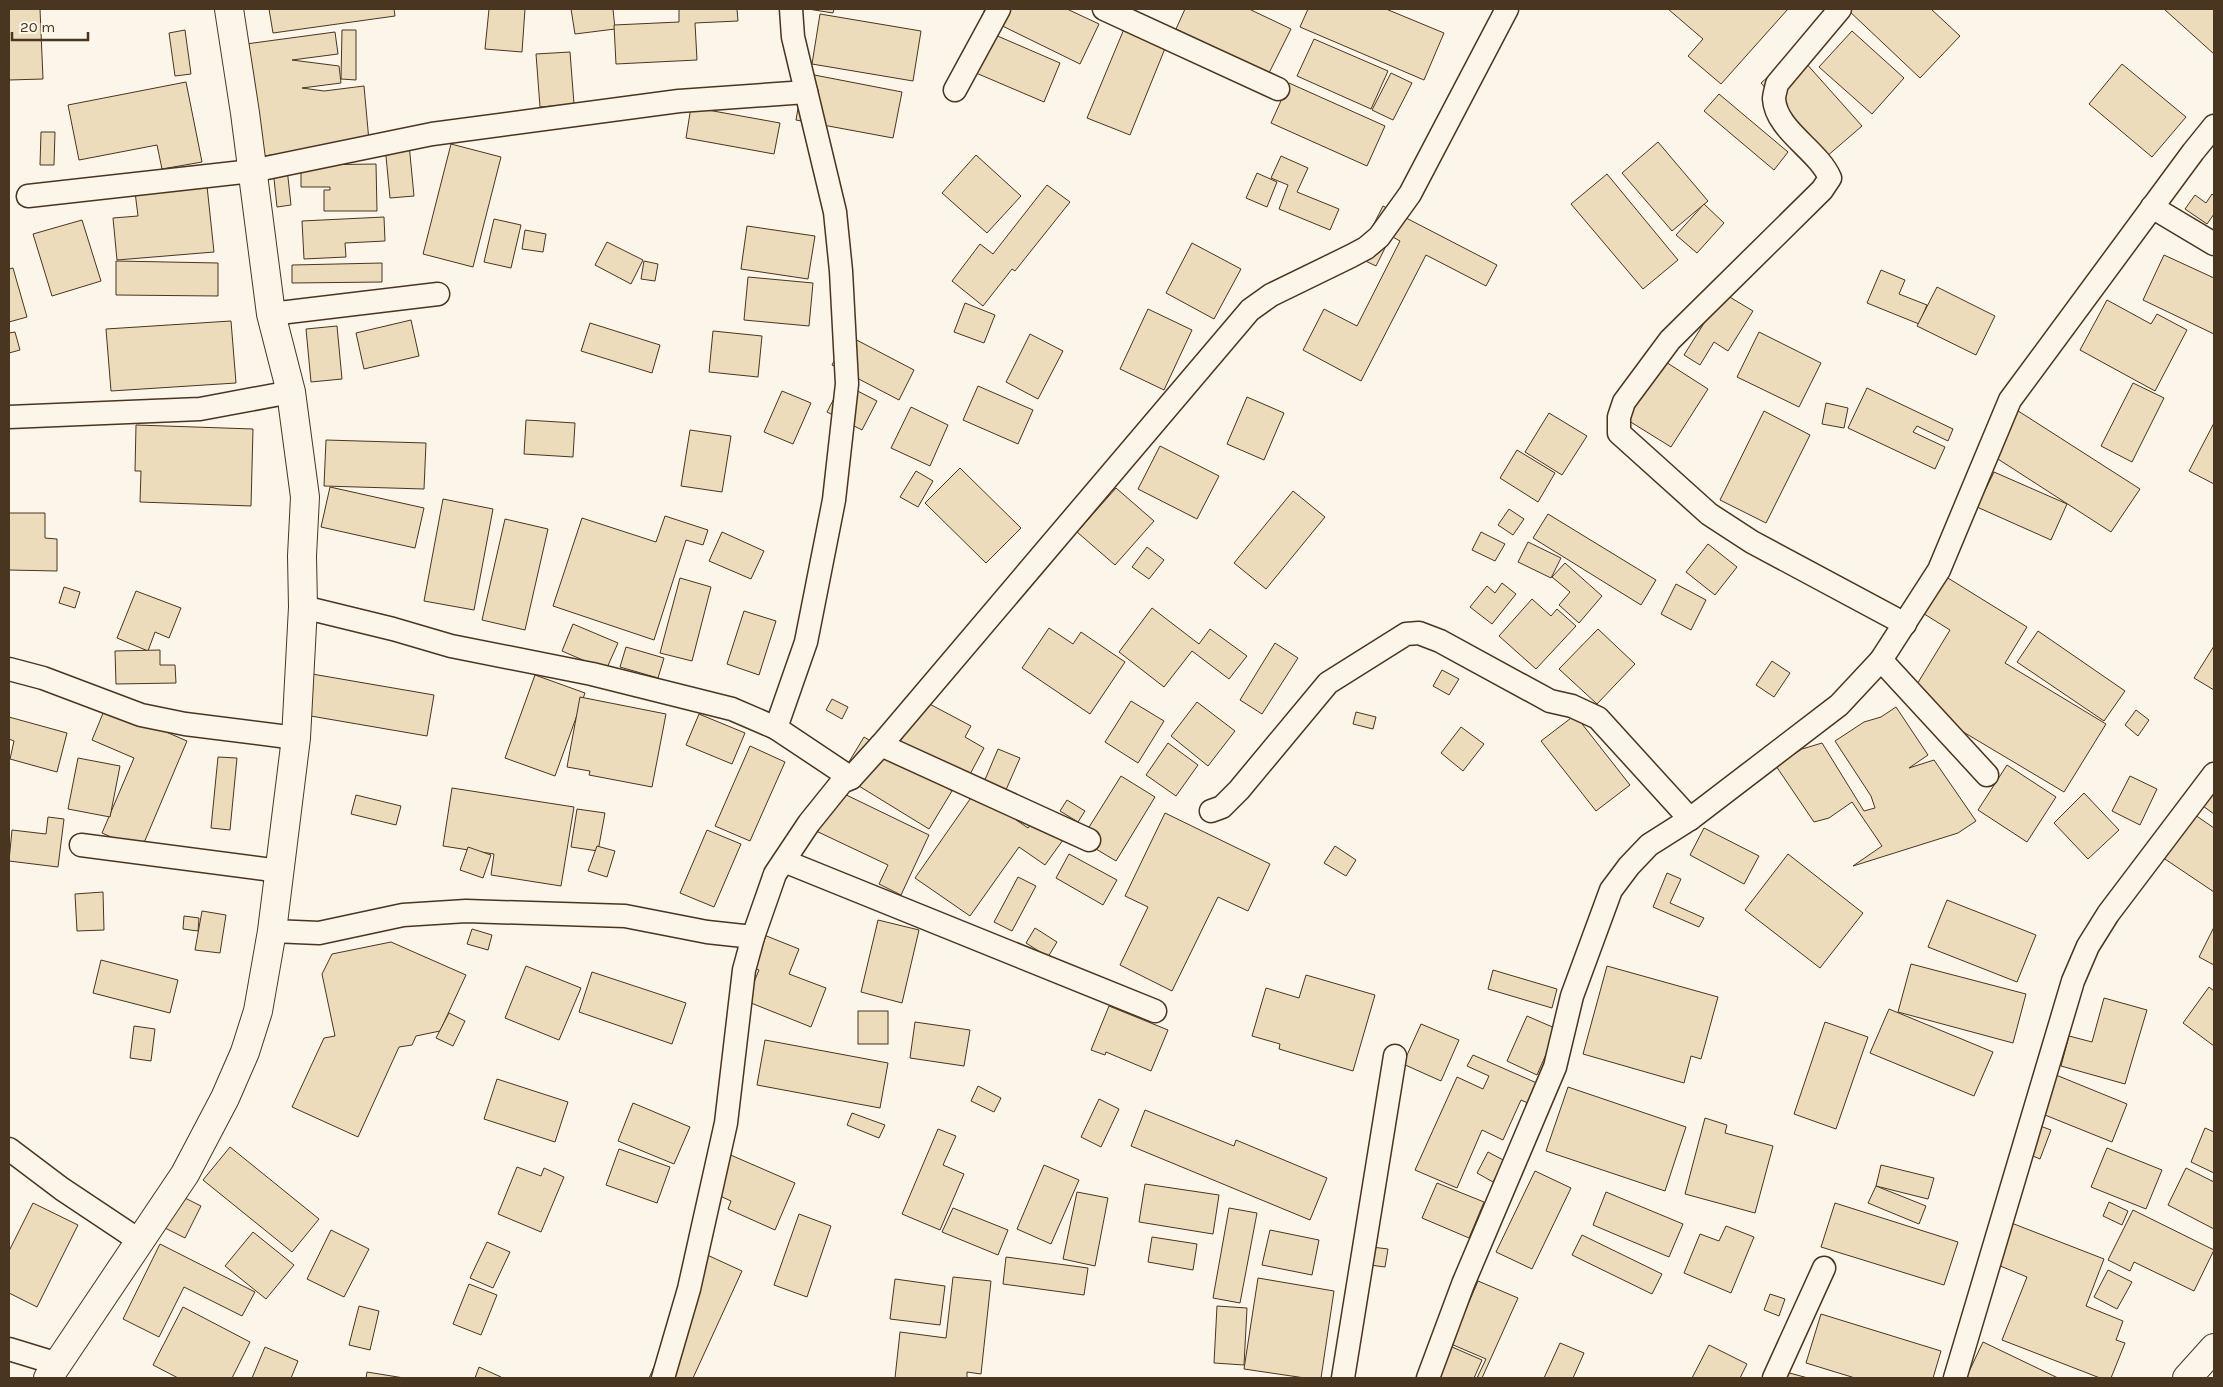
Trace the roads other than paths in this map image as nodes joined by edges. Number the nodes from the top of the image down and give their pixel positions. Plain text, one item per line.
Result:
1 (229, 9) edge
2 (791, 9) edge
3 (999, 9) edge
4 (1104, 9) edge
5 (1507, 9) edge
6 (1840, 9) edge
7 (1278, 89) dead end
8 (955, 90) dead end
9 (806, 92) junction
10 (2214, 126) edge
11 (252, 171) junction
12 (28, 196) dead end
13 (2152, 207) junction
14 (2214, 244) edge
15 (438, 294) dead end
16 (271, 314) junction
17 (291, 392) junction
18 (9, 417) edge
19 (303, 607) junction
20 (1905, 624) junction
21 (1881, 660) junction
22 (9, 669) edge
23 (776, 728) junction
24 (296, 738) junction
25 (881, 745) junction
26 (2214, 774) edge
27 (1987, 775) dead end
28 (851, 778) junction
29 (1211, 811) dead end
30 (1690, 819) junction
31 (1089, 840) dead end
32 (82, 845) dead end
33 (784, 861) junction
34 (280, 871) junction
35 (272, 930) junction
36 (753, 937) junction
37 (1155, 1011) dead end
38 (1394, 1056) dead end
39 (9, 1149) edge
40 (140, 1241) junction
41 (1824, 1268) dead end
42 (2214, 1348) edge
43 (9, 1349) edge
44 (53, 1371) edge
45 (663, 1378) edge
46 (1343, 1378) edge
47 (1428, 1378) edge
48 (1774, 1378) edge
49 (1954, 1378) edge
50 (2187, 1378) edge

1 - 11 street
2 - 9 street
3 - 8 street
4 - 7 street
5 - 25 street
6 - 20 street
9 - 11 street
9 - 23 street
10 - 13 street
11 - 12 street
11 - 16 street
13 - 14 street
13 - 20 street
15 - 16 street
16 - 17 street
17 - 18 street
17 - 19 street
19 - 23 street
19 - 24 street
20 - 21 street
21 - 27 street
21 - 30 street
22 - 24 street
23 - 28 street
24 - 34 street
25 - 28 street
25 - 31 street
26 - 49 street
28 - 33 street
29 - 30 street
30 - 47 street
32 - 34 street
33 - 36 street
33 - 37 street
34 - 35 street
35 - 36 street
35 - 40 street
36 - 45 street
38 - 46 street
39 - 40 street
40 - 44 street
41 - 48 street
42 - 50 street
43 - 44 street

